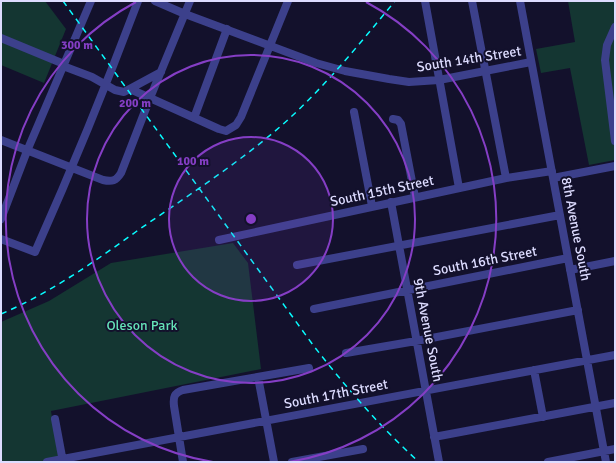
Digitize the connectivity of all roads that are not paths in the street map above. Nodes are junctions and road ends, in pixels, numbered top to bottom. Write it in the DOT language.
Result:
graph roads {
  1 [pos="91,1"];
  2 [pos="138,1"];
  3 [pos="155,1"];
  4 [pos="190,1"];
  5 [pos="288,1"];
  6 [pos="425,1"];
  7 [pos="472,1"];
  8 [pos="520,1"];
  9 [pos="185,14"];
  10 [pos="615,27"];
  11 [pos="227,29"];
  12 [pos="1,38"];
  13 [pos="270,46"];
  14 [pos="531,62"];
  15 [pos="64,65"];
  16 [pos="485,71"];
  17 [pos="161,72"];
  18 [pos="439,80"];
  19 [pos="106,84"];
  20 [pos="130,89"];
  21 [pos="150,98"];
  22 [pos="354,112"];
  23 [pos="194,118"];
  24 [pos="393,119"];
  25 [pos="1,140"];
  26 [pos="615,141"];
  27 [pos="27,151"];
  28 [pos="615,166"];
  29 [pos="72,167"];
  30 [pos="552,174"];
  31 [pos="506,178"];
  32 [pos="459,188"];
  33 [pos="415,197"];
  34 [pos="390,202"];
  35 [pos="372,206"];
  36 [pos="560,215"];
  37 [pos="1,219"];
  38 [pos="1,239"];
  39 [pos="219,240"];
  40 [pos="399,246"];
  41 [pos="568,258"];
  42 [pos="615,262"];
  43 [pos="297,265"];
  44 [pos="570,270"];
  45 [pos="407,290"];
  46 [pos="314,309"];
  47 [pos="578,310"];
  48 [pos="416,341"];
  49 [pos="346,353"];
  50 [pos="615,355"];
  51 [pos="587,360"];
  52 [pos="308,368"];
  53 [pos="534,370"];
  54 [pos="258,377"];
  55 [pos="426,390"];
  56 [pos="615,403"];
  57 [pos="595,407"];
  58 [pos="543,417"];
  59 [pos="55,419"];
  60 [pos="266,420"];
  61 [pos="179,436"];
  62 [pos="434,437"];
  63 [pos="363,449"];
  64 [pos="615,450"];
  65 [pos="604,452"];
  66 [pos="63,460"];
  67 [pos="47,462"];
  68 [pos="183,462"];
  69 [pos="274,462"];
  70 [pos="292,462"];
  71 [pos="439,462"];
  72 [pos="548,462"];
  73 [pos="606,462"];
  1 -- 15 [label="street"];
  2 -- 19 [label="street"];
  3 -- 9 [label="street, South 14th Street"];
  4 -- 9 [label="street"];
  5 -- 13 [label="street"];
  6 -- 18 [label="street"];
  7 -- 16 [label="street"];
  8 -- 14 [label="street, 8th Avenue South"];
  9 -- 11 [label="street, South 14th Street"];
  9 -- 17 [label="street"];
  10 -- 26 [label="street"];
  11 -- 13 [label="street, South 14th Street"];
  11 -- 23 [label="street"];
  12 -- 15 [label="street"];
  13 -- 18 [label="street, South 14th Street"];
  13 -- 23 [label="street"];
  14 -- 16 [label="street, South 14th Street"];
  14 -- 30 [label="street, 8th Avenue South"];
  15 -- 19 [label="street"];
  15 -- 27 [label="street"];
  16 -- 18 [label="street, South 14th Street"];
  16 -- 31 [label="street"];
  17 -- 20 [label="street"];
  17 -- 21 [label="street"];
  18 -- 32 [label="street"];
  19 -- 20 [label="street"];
  19 -- 29 [label="street"];
  20 -- 21 [label="street"];
  21 -- 23 [label="street"];
  21 -- 29 [label="street"];
  22 -- 35 [label="street"];
  24 -- 33 [label="street"];
  25 -- 27 [label="street"];
  27 -- 29 [label="street"];
  27 -- 37 [label="street"];
  28 -- 30 [label="street, South 15th Street"];
  29 -- 38 [label="street"];
  30 -- 31 [label="street, South 15th Street"];
  30 -- 36 [label="street, 8th Avenue South"];
  31 -- 32 [label="street, South 15th Street"];
  32 -- 33 [label="street, South 15th Street"];
  33 -- 34 [label="street, South 15th Street"];
  34 -- 35 [label="street, South 15th Street"];
  34 -- 40 [label="street, 9th Avenue South"];
  35 -- 39 [label="street, South 15th Street"];
  36 -- 40 [label="street"];
  36 -- 41 [label="street, 8th Avenue South"];
  40 -- 43 [label="street"];
  40 -- 45 [label="street, 9th Avenue South"];
  41 -- 44 [label="street, 8th Avenue South"];
  41 -- 45 [label="street, South 16th Street"];
  42 -- 44 [label="street"];
  44 -- 47 [label="street, 8th Avenue South"];
  45 -- 46 [label="street, South 16th Street"];
  45 -- 48 [label="street, 9th Avenue South"];
  47 -- 48 [label="street"];
  47 -- 51 [label="street, 8th Avenue South"];
  48 -- 49 [label="street"];
  48 -- 55 [label="street, 9th Avenue South"];
  50 -- 51 [label="street, South 17th Street"];
  51 -- 53 [label="street, South 17th Street"];
  51 -- 57 [label="street, 8th Avenue South"];
  52 -- 54 [label="street"];
  53 -- 55 [label="street, South 17th Street"];
  53 -- 58 [label="street"];
  54 -- 60 [label="street"];
  54 -- 61 [label="street"];
  55 -- 60 [label="street, South 17th Street"];
  55 -- 62 [label="street, 9th Avenue South"];
  56 -- 57 [label="street"];
  57 -- 58 [label="street"];
  57 -- 65 [label="street, 8th Avenue South"];
  58 -- 62 [label="street"];
  59 -- 66 [label="street"];
  60 -- 61 [label="street, South 17th Street"];
  60 -- 69 [label="street"];
  61 -- 66 [label="street, South 17th Street"];
  61 -- 68 [label="street"];
  62 -- 71 [label="street, 9th Avenue South"];
  63 -- 70 [label="street"];
  64 -- 65 [label="street"];
  65 -- 72 [label="street"];
  65 -- 73 [label="street, 8th Avenue South"];
  66 -- 67 [label="street, South 17th Street"];
}
